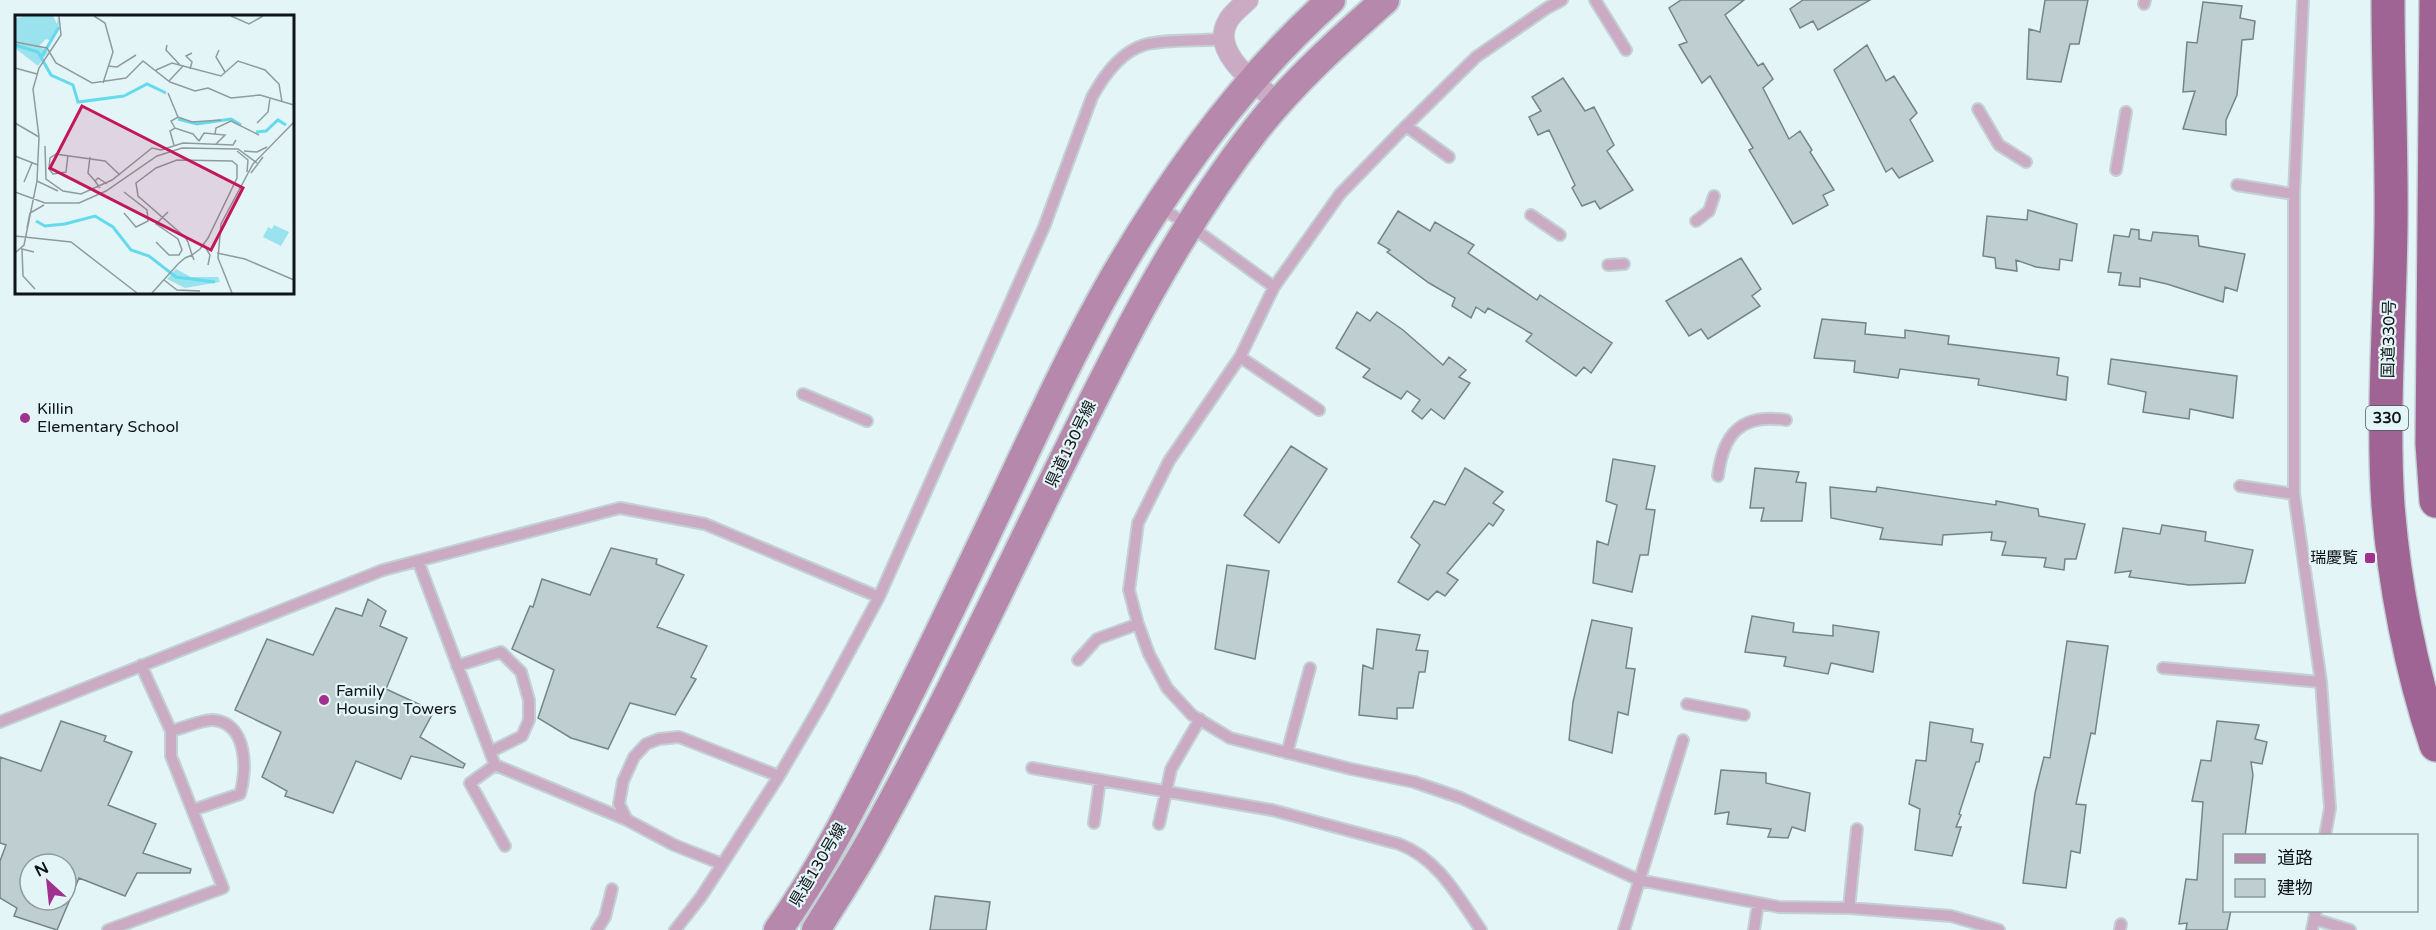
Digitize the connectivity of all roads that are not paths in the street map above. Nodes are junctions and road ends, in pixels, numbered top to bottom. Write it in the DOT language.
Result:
graph roads {
  1 [pos="1248,0"];
  2 [pos="1331,0"];
  3 [pos="1385,0"];
  4 [pos="1562,0"];
  5 [pos="1595,0"];
  6 [pos="2303,0"];
  7 [pos="2388,0"];
  8 [pos="2436,0"];
  9 [pos="1224,39"];
  10 [pos="1626,50"];
  11 [pos="1253,81"];
  12 [pos="1279,103"];
  13 [pos="1978,109"];
  14 [pos="2126,112"];
  15 [pos="1406,126"];
  16 [pos="1449,157"];
  17 [pos="2026,162"];
  18 [pos="2116,170"];
  19 [pos="2237,185"];
  20 [pos="2294,194"];
  21 [pos="1714,196"];
  22 [pos="1158,207"];
  23 [pos="1532,215"];
  24 [pos="1696,221"];
  25 [pos="1189,225"];
  26 [pos="1560,235"];
  27 [pos="1624,264"];
  28 [pos="1608,265"];
  29 [pos="1274,287"];
  30 [pos="1240,357"];
  31 [pos="803,394"];
  32 [pos="1319,410"];
  33 [pos="1786,420"];
  34 [pos="867,421"];
  35 [pos="1718,476"];
  36 [pos="2240,486"];
  37 [pos="2294,494"];
  38 [pos="2436,501"];
  39 [pos="418,561"];
  40 [pos="879,597"];
  41 [pos="1138,624"];
  42 [pos="1078,660"];
  43 [pos="141,666"];
  44 [pos="458,666"];
  45 [pos="1310,668"];
  46 [pos="2163,668"];
  47 [pos="2321,682"];
  48 [pos="1687,704"];
  49 [pos="1744,715"];
  50 [pos="1200,719"];
  51 [pos="0,722"];
  52 [pos="171,731"];
  53 [pos="1683,740"];
  54 [pos="2436,745"];
  55 [pos="490,752"];
  56 [pos="1287,753"];
  57 [pos="495,765"];
  58 [pos="1032,768"];
  59 [pos="779,776"];
  60 [pos="1100,780"];
  61 [pos="1166,792"];
  62 [pos="193,810"];
  63 [pos="627,820"];
  64 [pos="1094,823"];
  65 [pos="1159,824"];
  66 [pos="1857,829"];
  67 [pos="2325,834"];
  68 [pos="505,846"];
  69 [pos="722,864"];
  70 [pos="1639,880"];
  71 [pos="612,889"];
  72 [pos="1758,903"];
  73 [pos="1849,908"];
  74 [pos="2314,920"];
  75 [pos="108,930"];
  76 [pos="597,930"];
  77 [pos="675,930"];
  78 [pos="778,930"];
  79 [pos="816,930"];
  80 [pos="1481,930"];
  81 [pos="1624,930"];
  82 [pos="1754,930"];
  83 [pos="1999,930"];
  84 [pos="2350,930"];
  1 -- 9 [label="street"];
  2 -- 11 [label="main road, 県道130号線"];
  3 -- 12 [label="main road, 県道130号線"];
  4 -- 15 [label="lane"];
  5 -- 10 [label="lane"];
  6 -- 20 [label="lane"];
  7 -- 54 [label="highway, 国道330号 / 330"];
  8 -- 38 [label="highway, 330"];
  9 -- 11 [label="street"];
  9 -- 40 [label="lane"];
  11 -- 12 [label="street"];
  11 -- 22 [label="main road, 県道130号線"];
  12 -- 25 [label="main road, 県道130号線"];
  13 -- 17 [label="lane"];
  14 -- 18 [label="lane"];
  15 -- 16 [label="lane"];
  15 -- 29 [label="lane"];
  19 -- 20 [label="lane"];
  20 -- 37 [label="lane"];
  21 -- 24 [label="lane"];
  22 -- 25 [label="lane"];
  22 -- 78 [label="main road, 県道130号線"];
  23 -- 26 [label="lane"];
  25 -- 29 [label="lane"];
  25 -- 79 [label="main road, 県道130号線"];
  27 -- 28 [label="lane"];
  29 -- 30 [label="lane"];
  30 -- 32 [label="lane"];
  30 -- 41 [label="lane"];
  31 -- 34 [label="lane"];
  33 -- 35 [label="lane"];
  36 -- 37 [label="lane"];
  37 -- 47 [label="lane"];
  39 -- 40 [label="lane"];
  39 -- 43 [label="lane"];
  39 -- 44 [label="lane"];
  40 -- 59 [label="lane"];
  41 -- 42 [label="lane"];
  41 -- 50 [label="lane"];
  43 -- 51 [label="lane"];
  43 -- 52 [label="lane"];
  44 -- 55 [label="lane"];
  44 -- 55 [label="lane"];
  45 -- 56 [label="lane"];
  46 -- 47 [label="lane"];
  47 -- 67 [label="lane"];
  48 -- 49 [label="lane"];
  50 -- 56 [label="lane"];
  50 -- 61 [label="lane"];
  52 -- 62 [label="lane"];
  52 -- 62 [label="lane"];
  53 -- 70 [label="lane"];
  55 -- 57 [label="lane"];
  56 -- 70 [label="lane"];
  57 -- 63 [label="lane"];
  57 -- 68 [label="lane"];
  58 -- 60 [label="lane"];
  59 -- 63 [label="lane"];
  59 -- 69 [label="lane"];
  60 -- 61 [label="lane"];
  60 -- 64 [label="lane"];
  61 -- 65 [label="lane"];
  61 -- 80 [label="lane"];
  62 -- 75 [label="lane"];
  63 -- 69 [label="lane"];
  66 -- 73 [label="lane"];
  69 -- 77 [label="lane"];
  70 -- 72 [label="lane"];
  70 -- 81 [label="lane"];
  71 -- 76 [label="lane"];
  72 -- 73 [label="lane"];
  72 -- 82 [label="lane"];
  73 -- 83 [label="lane"];
  74 -- 84 [label="lane"];
}
